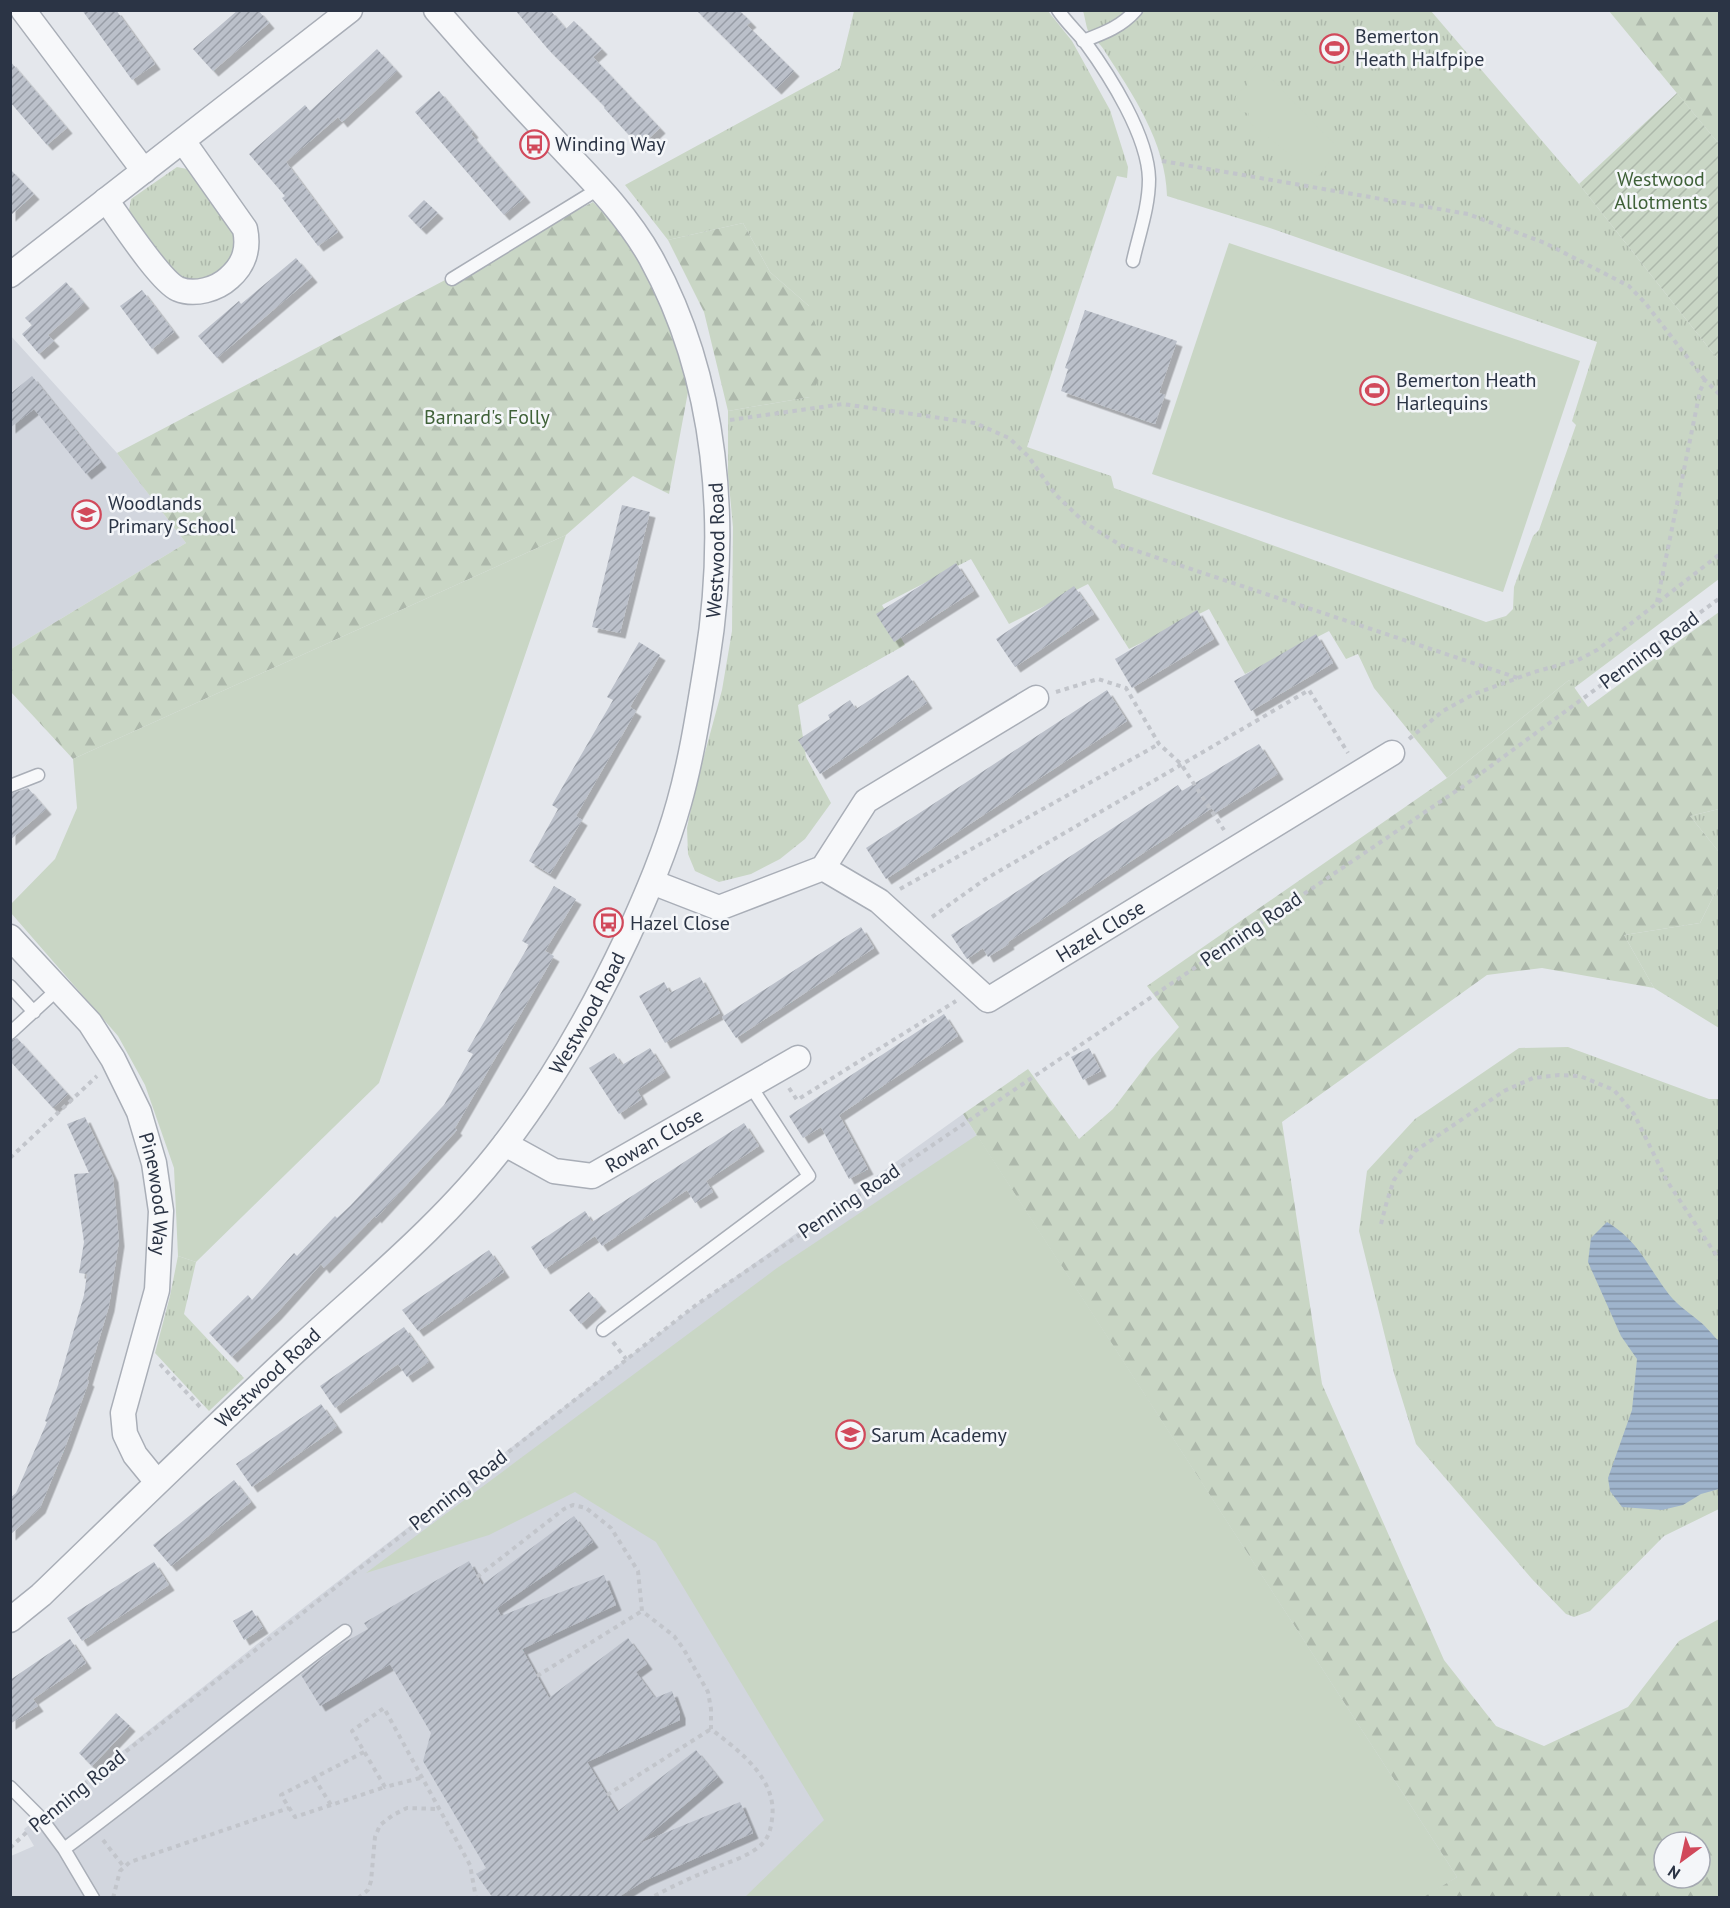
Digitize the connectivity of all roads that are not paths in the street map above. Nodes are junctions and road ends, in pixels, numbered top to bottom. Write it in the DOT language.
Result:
graph roads {
  1 [pos="23,10"];
  2 [pos="350,10"];
  3 [pos="436,10"];
  4 [pos="1058,10"];
  5 [pos="1136,10"];
  6 [pos="1083,41"];
  7 [pos="183,141"];
  8 [pos="144,171"];
  9 [pos="600,188"];
  10 [pos="106,200"];
  11 [pos="1133,261"];
  12 [pos="10,275"];
  13 [pos="452,279"];
  14 [pos="1036,699"];
  15 [pos="1392,753"];
  16 [pos="38,775"];
  17 [pos="10,786"];
  18 [pos="823,868"];
  19 [pos="652,882"];
  20 [pos="10,937"];
  21 [pos="10,986"];
  22 [pos="58,989"];
  23 [pos="34,1012"];
  24 [pos="10,1033"];
  25 [pos="798,1058"];
  26 [pos="750,1085"];
  27 [pos="505,1144"];
  28 [pos="603,1330"];
  29 [pos="157,1482"];
  30 [pos="10,1620"];
  31 [pos="345,1631"];
  32 [pos="10,1786"];
  33 [pos="64,1849"];
  34 [pos="93,1898"];
  1 -- 8 [label="street"];
  2 -- 7 [label="street"];
  3 -- 9 [label="street, Westwood Road"];
  4 -- 6 [label="lane"];
  5 -- 6 [label="lane"];
  6 -- 11 [label="lane"];
  7 -- 8 [label="street"];
  7 -- 10 [label="street"];
  8 -- 10 [label="street"];
  9 -- 13 [label="lane"];
  9 -- 19 [label="street, Westwood Road"];
  10 -- 12 [label="street"];
  14 -- 18 [label="street"];
  15 -- 18 [label="street, Hazel Close"];
  16 -- 17 [label="lane"];
  18 -- 19 [label="street"];
  19 -- 27 [label="street, Westwood Road"];
  20 -- 22 [label="street, Pinewood Way"];
  21 -- 23 [label="lane"];
  22 -- 23 [label="lane"];
  22 -- 29 [label="street, Pinewood Way"];
  23 -- 24 [label="lane"];
  25 -- 26 [label="street, Rowan Close"];
  26 -- 27 [label="street, Rowan Close"];
  26 -- 28 [label="lane"];
  27 -- 29 [label="street, Westwood Road"];
  29 -- 30 [label="street, Westwood Road"];
  31 -- 33 [label="lane"];
  32 -- 33 [label="lane"];
  33 -- 34 [label="lane"];
}
